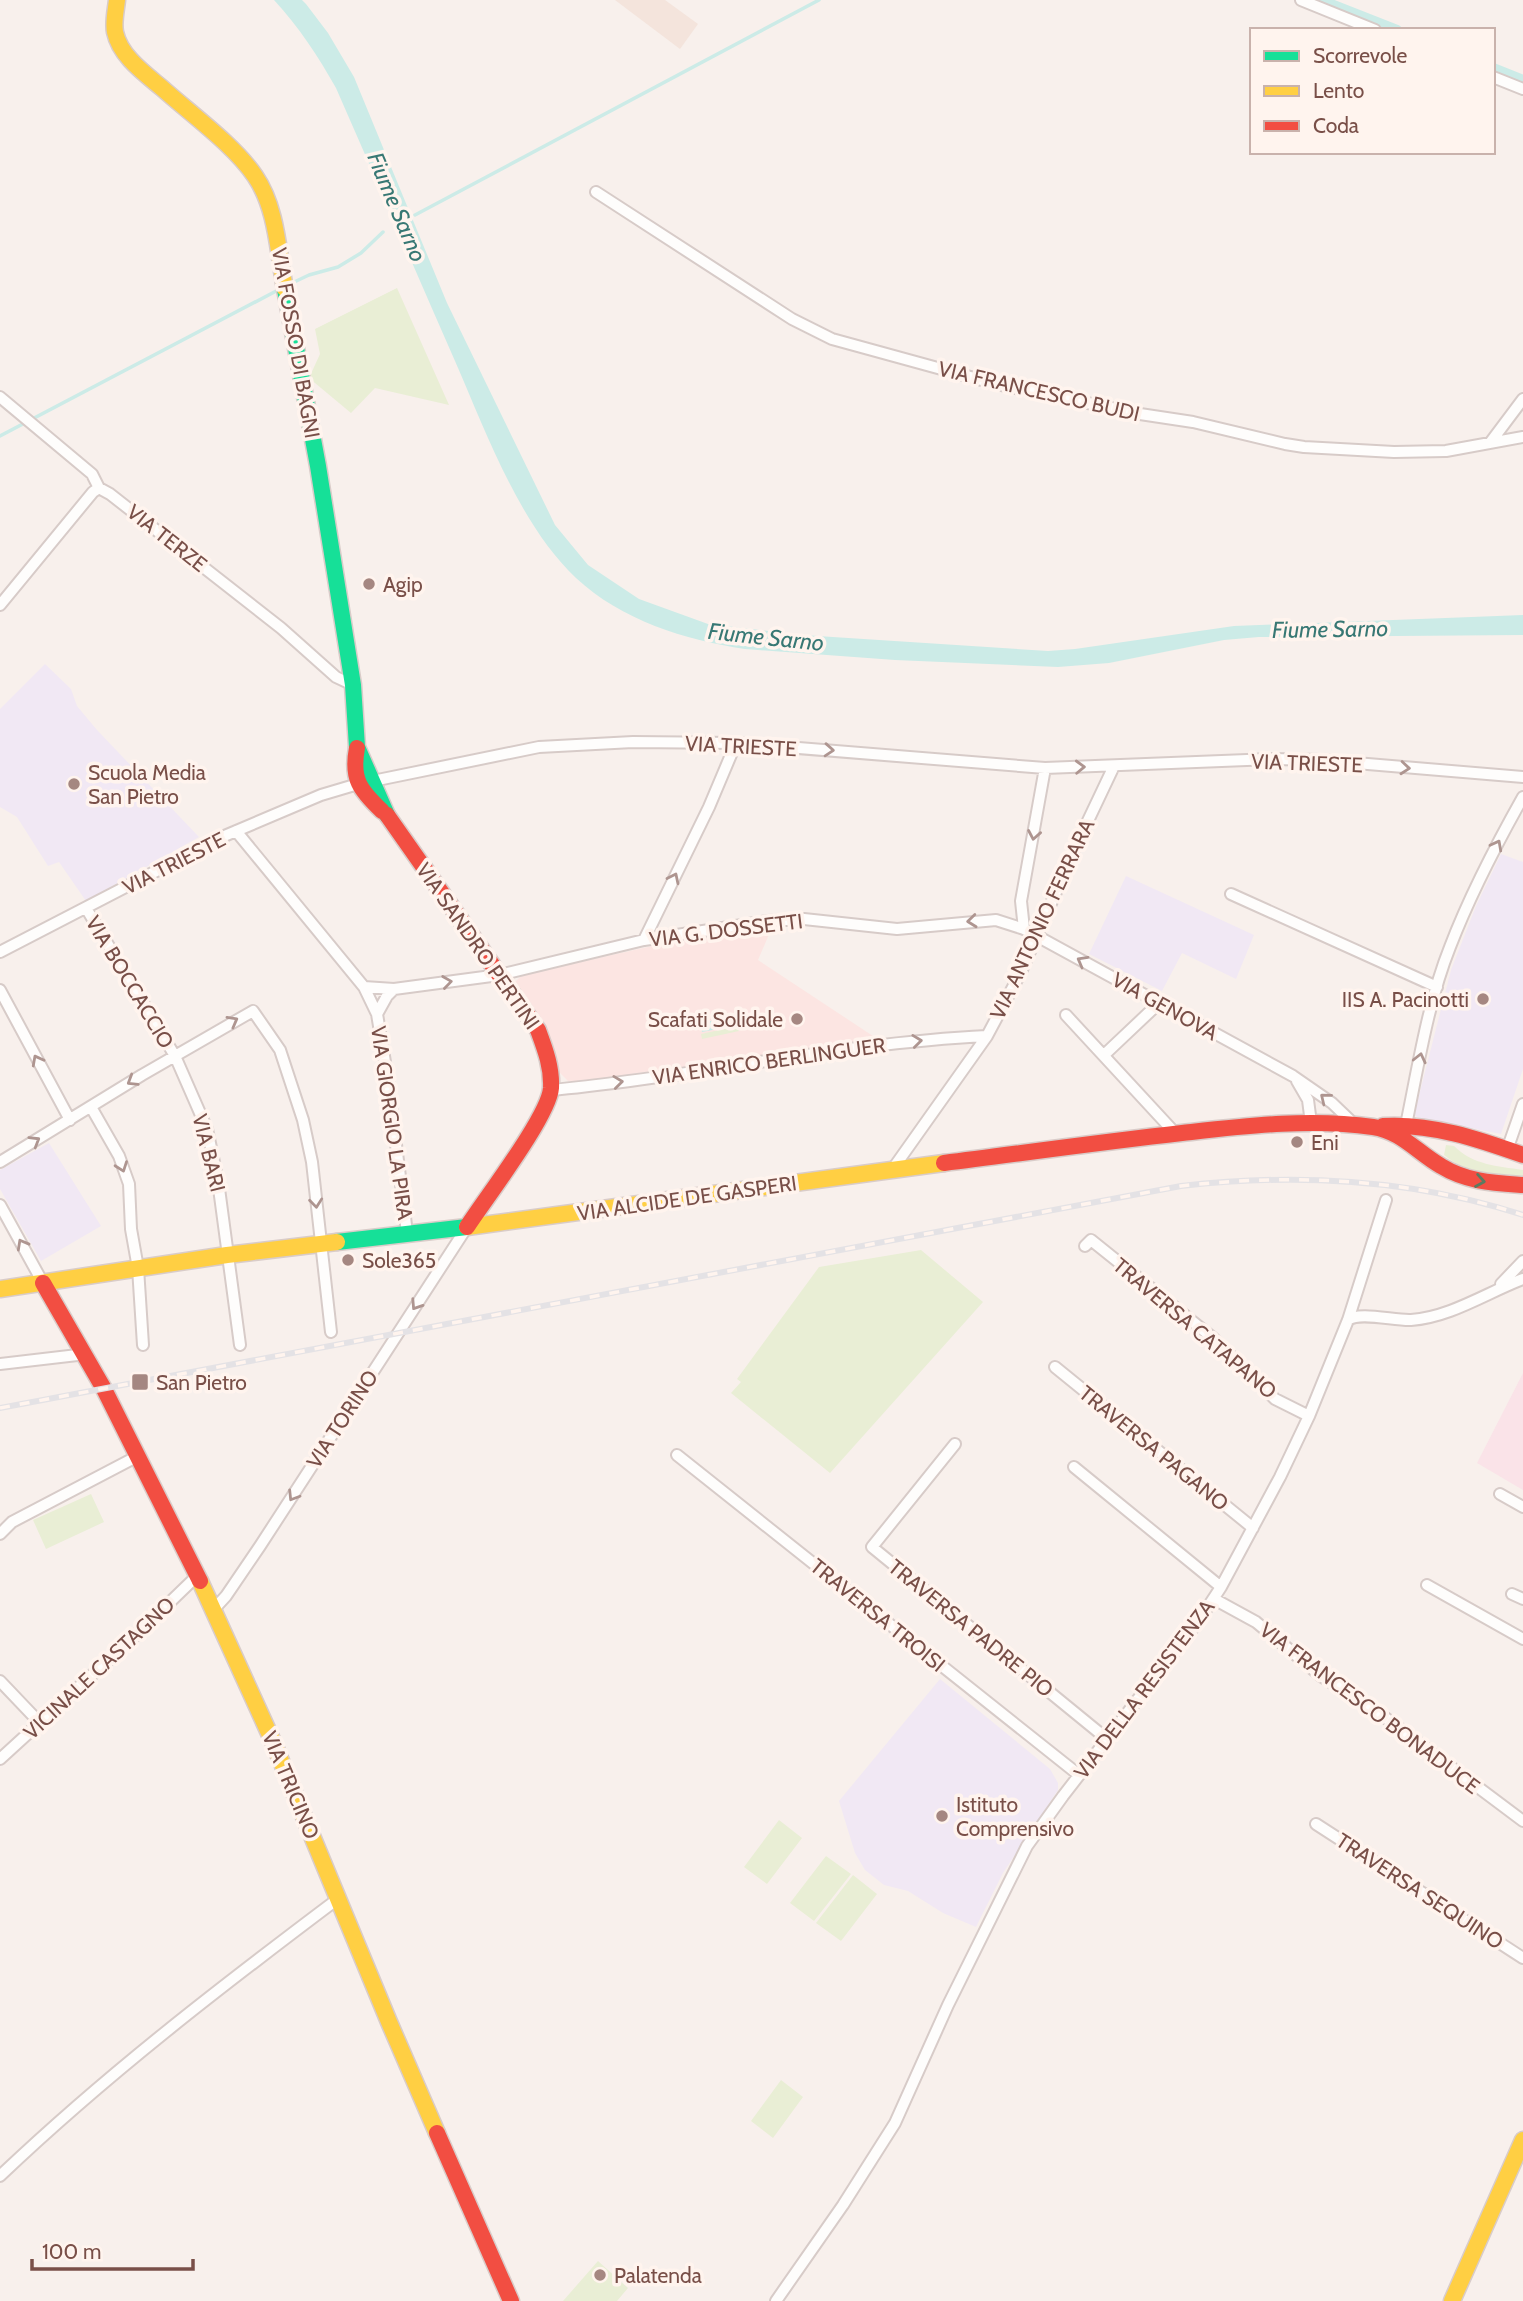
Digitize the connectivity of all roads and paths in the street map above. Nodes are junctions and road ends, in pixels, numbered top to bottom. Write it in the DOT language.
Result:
graph roads {
  1 [pos="117,0"];
  2 [pos="1301,0"];
  3 [pos="1370,28"];
  4 [pos="1495,78"];
  5 [pos="1523,89"];
  6 [pos="596,192"];
  7 [pos="0,397"];
  8 [pos="1523,399"];
  9 [pos="1523,437"];
  10 [pos="1490,443"];
  11 [pos="99,488"];
  12 [pos="0,605"];
  13 [pos="353,685"];
  14 [pos="736,744"];
  15 [pos="1114,766"];
  16 [pos="1045,768"];
  17 [pos="1523,777"];
  18 [pos="365,783"];
  19 [pos="1523,797"];
  20 [pos="236,831"];
  21 [pos="1231,894"];
  22 [pos="86,908"];
  23 [pos="1009,911"];
  24 [pos="1024,929"];
  25 [pos="1036,936"];
  26 [pos="645,940"];
  27 [pos="0,952"];
  28 [pos="499,975"];
  29 [pos="364,986"];
  30 [pos="1437,988"];
  31 [pos="394,989"];
  32 [pos="0,990"];
  33 [pos="1158,1003"];
  34 [pos="377,1014"];
  35 [pos="1066,1015"];
  36 [pos="987,1036"];
  37 [pos="1104,1055"];
  38 [pos="175,1056"];
  39 [pos="1293,1076"];
  40 [pos="551,1090"];
  41 [pos="1523,1104"];
  42 [pos="91,1107"];
  43 [pos="70,1120"];
  44 [pos="1311,1123"];
  45 [pos="1355,1125"];
  46 [pos="1406,1125"];
  47 [pos="1375,1127"];
  48 [pos="1175,1132"];
  49 [pos="1458,1136"];
  50 [pos="1515,1152"];
  51 [pos="0,1162"];
  52 [pos="1440,1166"];
  53 [pos="892,1171"];
  54 [pos="1521,1185"];
  55 [pos="1386,1200"];
  56 [pos="0,1205"];
  57 [pos="467,1227"];
  58 [pos="407,1233"];
  59 [pos="321,1243"];
  60 [pos="1085,1246"];
  61 [pos="227,1255"];
  62 [pos="1523,1261"];
  63 [pos="138,1268"];
  64 [pos="1523,1279"];
  65 [pos="43,1283"];
  66 [pos="0,1289"];
  67 [pos="1496,1289"];
  68 [pos="1348,1320"];
  69 [pos="331,1332"];
  70 [pos="143,1345"];
  71 [pos="240,1345"];
  72 [pos="86,1354"];
  73 [pos="0,1364"];
  74 [pos="1055,1367"];
  75 [pos="1309,1416"];
  76 [pos="955,1444"];
  77 [pos="138,1455"];
  78 [pos="677,1455"];
  79 [pos="1074,1467"];
  80 [pos="1500,1494"];
  81 [pos="1523,1507"];
  82 [pos="1253,1528"];
  83 [pos="0,1534"];
  84 [pos="198,1575"];
  85 [pos="1427,1585"];
  86 [pos="1221,1587"];
  87 [pos="1214,1599"];
  88 [pos="214,1609"];
  89 [pos="1523,1639"];
  90 [pos="0,1681"];
  91 [pos="40,1723"];
  92 [pos="1107,1739"];
  93 [pos="0,1759"];
  94 [pos="1079,1775"];
  95 [pos="1523,1822"];
  96 [pos="1316,1824"];
  97 [pos="339,1898"];
  98 [pos="1523,1958"];
  99 [pos="1523,2140"];
  100 [pos="0,2176"];
  101 [pos="510,2301"];
  102 [pos="776,2301"];
  103 [pos="1452,2301"];
  1 -- 13 [label="main road, VIA FOSSO DI BAGNI"];
  2 -- 3 [label="street"];
  4 -- 5 [label="street"];
  6 -- 10 [label="street, VIA FRANCESCO BUDI"];
  7 -- 11 [label="street, VIA TERZE"];
  8 -- 10 [label="street"];
  9 -- 10 [label="street, VIA FRANCESCO BUDI"];
  11 -- 12 [label="street"];
  11 -- 13 [label="street, VIA TERZE"];
  13 -- 18 [label="main road, VIA FOSSO DI BAGNI"];
  14 -- 16 [label="street, VIA TRIESTE, one-way"];
  14 -- 18 [label="street, VIA TRIESTE"];
  26 -- 14 [label="street, one-way"];
  16 -- 15 [label="street, VIA TRIESTE, one-way"];
  15 -- 17 [label="street, VIA TRIESTE, one-way"];
  15 -- 25 [label="street, VIA ANTONIO FERRARA"];
  16 -- 23 [label="street, one-way"];
  18 -- 20 [label="street, VIA TRIESTE"];
  18 -- 28 [label="main road, VIA SANDRO PERTINI"];
  30 -- 19 [label="street, one-way"];
  20 -- 22 [label="street, VIA TRIESTE"];
  20 -- 29 [label="street, VIA GIORGIO LA PIRA"];
  21 -- 30 [label="street"];
  22 -- 27 [label="street, VIA TRIESTE"];
  22 -- 38 [label="street, VIA BOCCACCIO"];
  23 -- 24 [label="street"];
  23 -- 24 [label="street, VIA G. DOSSETTI"];
  23 -- 26 [label="street, VIA G. DOSSETTI, one-way"];
  24 -- 25 [label="street, VIA G. DOSSETTI"];
  33 -- 25 [label="street, VIA GENOVA, one-way"];
  25 -- 36 [label="street, VIA ANTONIO FERRARA"];
  26 -- 28 [label="street, VIA G. DOSSETTI"];
  31 -- 28 [label="street, VIA G. DOSSETTI, one-way"];
  28 -- 40 [label="main road, VIA SANDRO PERTINI"];
  29 -- 31 [label="street"];
  29 -- 34 [label="street, VIA GIORGIO LA PIRA"];
  46 -- 30 [label="street, one-way"];
  31 -- 34 [label="street, VIA GIORGIO LA PIRA"];
  43 -- 32 [label="street, one-way"];
  33 -- 37 [label="street"];
  33 -- 39 [label="street, VIA GENOVA"];
  34 -- 58 [label="street, VIA GIORGIO LA PIRA"];
  35 -- 37 [label="street"];
  40 -- 36 [label="street, VIA ENRICO BERLINGUER, one-way"];
  36 -- 53 [label="street, VIA ANTONIO FERRARA"];
  37 -- 48 [label="street"];
  38 -- 42 [label="street, one-way"];
  38 -- 59 [label="street, one-way"];
  38 -- 61 [label="street, VIA BARI"];
  39 -- 44 [label="street"];
  45 -- 39 [label="street, VIA GENOVA, one-way"];
  40 -- 57 [label="main road, VIA SANDRO PERTINI"];
  41 -- 50 [label="street"];
  42 -- 43 [label="street"];
  42 -- 63 [label="street, one-way"];
  51 -- 43 [label="street, one-way"];
  44 -- 45 [label="main road, VIA ALCIDE DE GASPERI"];
  44 -- 48 [label="main road, VIA ALCIDE DE GASPERI"];
  45 -- 47 [label="main road, VIA ALCIDE DE GASPERI"];
  46 -- 47 [label="main road, VIA ALCIDE DE GASPERI"];
  46 -- 49 [label="main road, VIA ALCIDE DE GASPERI"];
  47 -- 52 [label="main road, VIA ALCIDE DE GASPERI"];
  48 -- 53 [label="main road, VIA ALCIDE DE GASPERI"];
  49 -- 50 [label="main road, VIA ALCIDE DE GASPERI"];
  49 -- 52 [label="main road"];
  52 -- 54 [label="main road, VIA ALCIDE DE GASPERI, one-way"];
  53 -- 57 [label="main road, VIA ALCIDE DE GASPERI"];
  55 -- 68 [label="street, VIA DELLA RESISTENZA"];
  65 -- 56 [label="street, one-way"];
  57 -- 58 [label="main road, VIA ALCIDE DE GASPERI"];
  57 -- 88 [label="street, VIA TORINO, one-way"];
  58 -- 59 [label="main road, VIA ALCIDE DE GASPERI"];
  59 -- 61 [label="main road, VIA ALCIDE DE GASPERI"];
  59 -- 69 [label="street"];
  60 -- 75 [label="street, TRAVERSA CATAPANO"];
  61 -- 63 [label="main road, VIA ALCIDE DE GASPERI"];
  61 -- 71 [label="street, VIA BARI"];
  62 -- 67 [label="street"];
  63 -- 65 [label="main road, VIA ALCIDE DE GASPERI"];
  63 -- 70 [label="street"];
  64 -- 67 [label="street"];
  65 -- 66 [label="main road, VIA ALCIDE DE GASPERI"];
  65 -- 72 [label="main road, VIA TRICINO"];
  67 -- 68 [label="street"];
  68 -- 75 [label="street, VIA DELLA RESISTENZA"];
  72 -- 73 [label="street"];
  72 -- 77 [label="main road, VIA TRICINO"];
  74 -- 82 [label="street, TRAVERSA PAGANO"];
  75 -- 82 [label="street, VIA DELLA RESISTENZA"];
  76 -- 92 [label="street, TRAVERSA PADRE PIO"];
  77 -- 83 [label="street"];
  77 -- 84 [label="main road, VIA TRICINO"];
  78 -- 94 [label="street, TRAVERSA TROISI"];
  79 -- 86 [label="street"];
  80 -- 81 [label="street"];
  82 -- 86 [label="street, VIA DELLA RESISTENZA"];
  84 -- 88 [label="main road, VIA TRICINO"];
  84 -- 91 [label="street, VICINALE CASTAGNO"];
  85 -- 89 [label="street"];
  86 -- 87 [label="street, VIA DELLA RESISTENZA"];
  87 -- 92 [label="street, VIA DELLA RESISTENZA"];
  87 -- 95 [label="street, VIA FRANCESCO BONADUCE"];
  88 -- 97 [label="main road, VIA TRICINO"];
  90 -- 91 [label="street"];
  91 -- 93 [label="street, VICINALE CASTAGNO"];
  92 -- 94 [label="street, VIA DELLA RESISTENZA"];
  94 -- 102 [label="street, VIA DELLA RESISTENZA"];
  96 -- 98 [label="street, TRAVERSA SEQUINO"];
  97 -- 100 [label="street"];
  97 -- 101 [label="main road, VIA TRICINO"];
  99 -- 103 [label="main road"];
}
